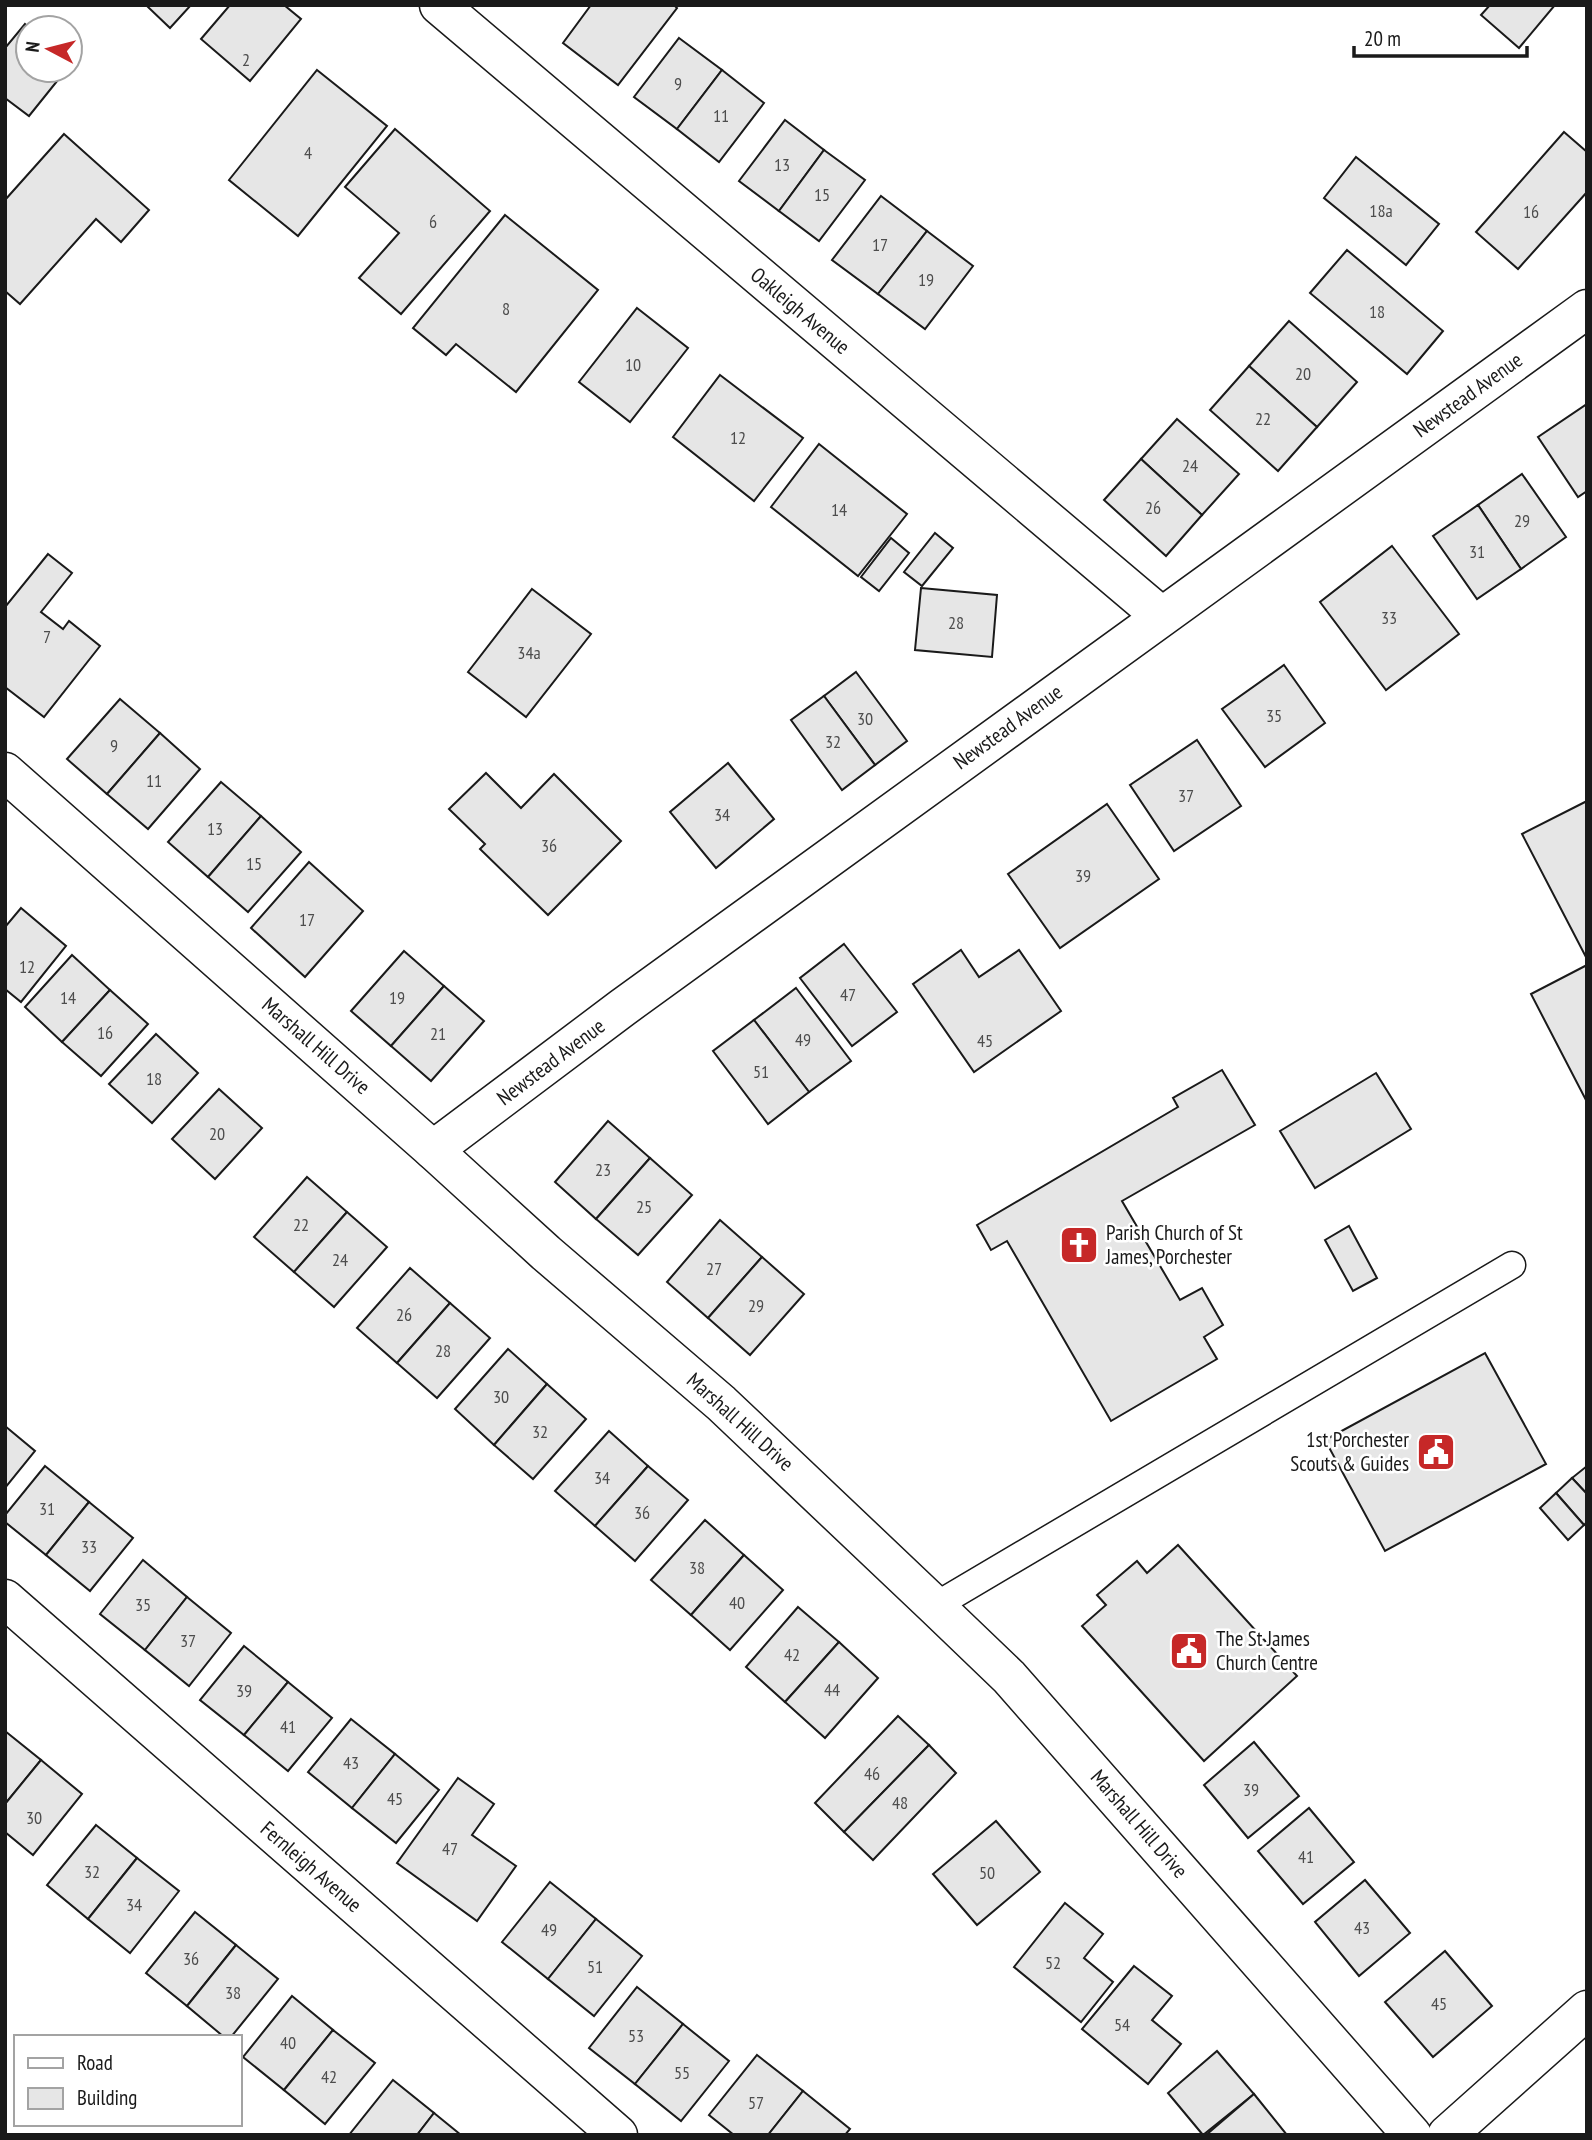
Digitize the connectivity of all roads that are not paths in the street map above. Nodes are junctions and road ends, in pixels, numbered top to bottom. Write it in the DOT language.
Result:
graph roads {
  1 [pos="439,5"];
  2 [pos="1587,309"];
  3 [pos="1161,616"];
  4 [pos="5,772"];
  5 [pos="433,1150"];
  6 [pos="1513,1265"];
  7 [pos="5,1599"];
  8 [pos="935,1606"];
  9 [pos="1587,2010"];
  10 [pos="618,2135"];
  11 [pos="1412,2135"];
  12 [pos="1447,2135"];
  1 -- 3 [label="street, Oakleigh Avenue"];
  2 -- 3 [label="street, Newstead Avenue"];
  3 -- 5 [label="street, Newstead Avenue"];
  4 -- 5 [label="street, Marshall Hill Drive"];
  5 -- 8 [label="street, Marshall Hill Drive"];
  6 -- 8 [label="lane"];
  7 -- 10 [label="street, Fernleigh Avenue"];
  8 -- 11 [label="street, Marshall Hill Drive"];
  9 -- 12 [label="street"];
}
